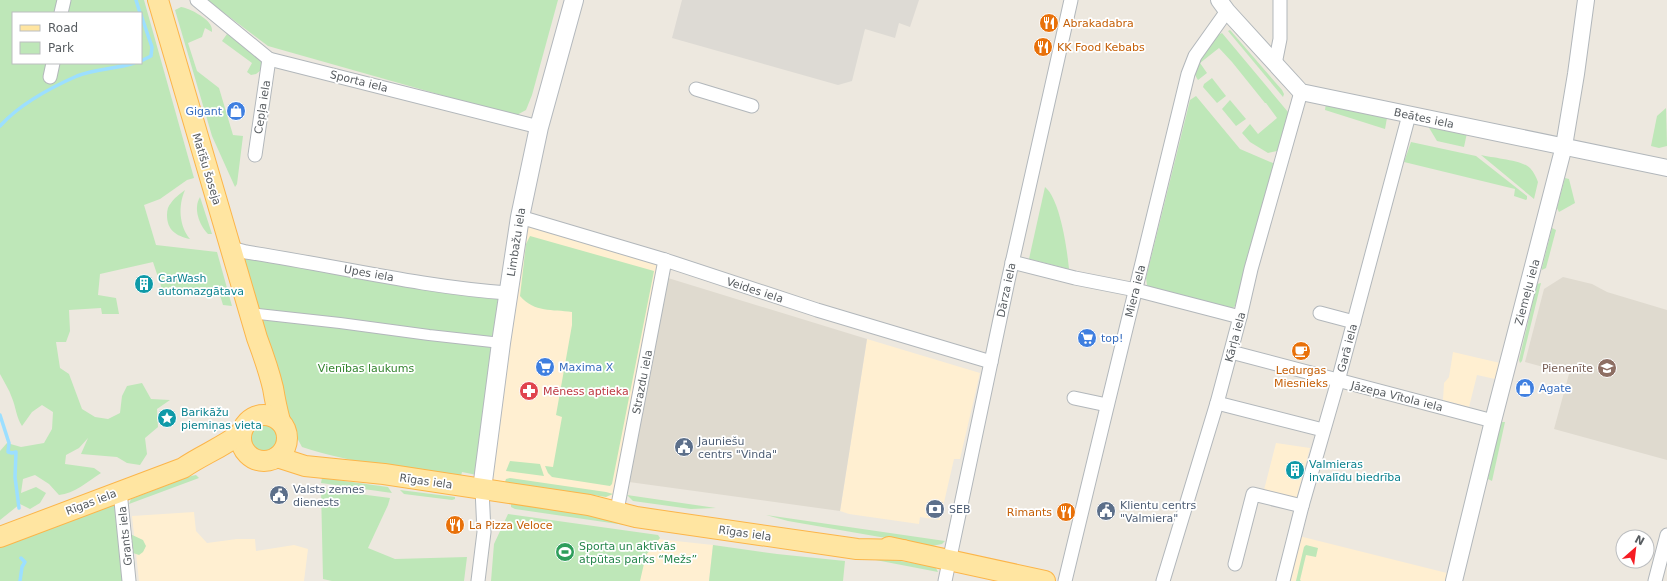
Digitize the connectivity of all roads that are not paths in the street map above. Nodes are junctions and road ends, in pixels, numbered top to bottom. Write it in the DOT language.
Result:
graph roads {
  1 [pos="64,0"];
  2 [pos="197,0"];
  3 [pos="574,0"];
  4 [pos="1071,0"];
  5 [pos="1280,0"];
  6 [pos="1586,0"];
  7 [pos="161,1"];
  8 [pos="1223,6"];
  9 [pos="61,12"];
  10 [pos="269,59"];
  11 [pos="53,64"];
  12 [pos="1276,64"];
  13 [pos="50,77"];
  14 [pos="696,89"];
  15 [pos="1301,92"];
  16 [pos="752,106"];
  17 [pos="1409,115"];
  18 [pos="539,127"];
  19 [pos="1564,146"];
  20 [pos="254,155"];
  21 [pos="1667,168"];
  22 [pos="520,216"];
  23 [pos="231,248"];
  24 [pos="665,260"];
  25 [pos="1012,262"];
  26 [pos="1136,290"];
  27 [pos="508,294"];
  28 [pos="250,313"];
  29 [pos="1320,313"];
  30 [pos="1240,317"];
  31 [pos="1354,322"];
  32 [pos="257,338"];
  33 [pos="501,343"];
  34 [pos="1231,352"];
  35 [pos="991,362"];
  36 [pos="1338,381"];
  37 [pos="1074,398"];
  38 [pos="1217,403"];
  39 [pos="1107,405"];
  40 [pos="253,417"];
  41 [pos="1493,421"];
  42 [pos="284,429"];
  43 [pos="1324,430"];
  44 [pos="241,433"];
  45 [pos="250,457"];
  46 [pos="277,457"];
  47 [pos="183,468"];
  48 [pos="334,468"];
  49 [pos="482,489"];
  50 [pos="120,491"];
  51 [pos="589,505"];
  52 [pos="618,505"];
  53 [pos="1302,506"];
  54 [pos="1667,535"];
  55 [pos="0,537"];
  56 [pos="903,550"];
  57 [pos="950,560"];
  58 [pos="1234,564"];
  59 [pos="130,581"];
  60 [pos="478,581"];
  61 [pos="945,581"];
  62 [pos="1045,581"];
  63 [pos="1065,581"];
  64 [pos="1163,581"];
  65 [pos="1284,581"];
  66 [pos="1454,581"];
  67 [pos="1656,581"];
  1 -- 9 [label="street"];
  2 -- 10 [label="street, Sporta iela"];
  3 -- 18 [label="main road, Limbažu iela"];
  4 -- 25 [label="street, Dārza iela"];
  5 -- 12 [label="street"];
  6 -- 19 [label="street, Ziemeļu iela"];
  7 -- 23 [label="main road, Matīšu šoseja"];
  8 -- 12 [label="street"];
  8 -- 26 [label="street, Miera iela"];
  10 -- 18 [label="street, Sporta iela"];
  10 -- 20 [label="street, Cepļa iela"];
  11 -- 13 [label="street"];
  12 -- 15 [label="street"];
  14 -- 16 [label="street"];
  15 -- 17 [label="street, Beātes iela"];
  15 -- 30 [label="street, Kārļa iela"];
  17 -- 19 [label="street, Beātes iela"];
  17 -- 31 [label="street, Garā iela"];
  18 -- 22 [label="main road, Limbažu iela"];
  19 -- 21 [label="street, Beātes iela"];
  19 -- 41 [label="street, Ziemeļu iela"];
  22 -- 24 [label="street, Veides iela"];
  22 -- 27 [label="main road, Limbažu iela"];
  23 -- 27 [label="street, Upes iela"];
  23 -- 28 [label="main road, Matīšu šoseja"];
  24 -- 35 [label="street, Veides iela"];
  24 -- 52 [label="street, Strazdu iela"];
  25 -- 26 [label="street"];
  25 -- 35 [label="street, Dārza iela"];
  26 -- 30 [label="street"];
  26 -- 39 [label="street, Miera iela"];
  27 -- 33 [label="main road, Limbažu iela"];
  28 -- 32 [label="main road, Matīšu šoseja"];
  28 -- 33 [label="street"];
  29 -- 31 [label="street"];
  30 -- 34 [label="street, Kārļa iela"];
  31 -- 36 [label="street, Garā iela"];
  32 -- 40 [label="main road, Matīšu šoseja"];
  32 -- 42 [label="main road, Matīšu šoseja"];
  33 -- 49 [label="main road, Limbažu iela"];
  34 -- 36 [label="street, Jāzepa Vītola iela"];
  34 -- 38 [label="street, Kārļa iela"];
  35 -- 57 [label="street, Dārza iela"];
  36 -- 41 [label="street, Jāzepa Vītola iela"];
  36 -- 43 [label="street, Garā iela"];
  37 -- 39 [label="street"];
  38 -- 43 [label="street"];
  38 -- 64 [label="street, Kārļa iela"];
  39 -- 63 [label="street, Miera iela"];
  40 -- 42 [label="main road"];
  40 -- 44 [label="main road"];
  41 -- 66 [label="street, Ziemeļu iela"];
  42 -- 46 [label="main road"];
  42 -- 48 [label="main road, Rīgas iela"];
  43 -- 53 [label="street, Garā iela"];
  44 -- 45 [label="main road"];
  44 -- 47 [label="main road, Rīgas iela"];
  45 -- 46 [label="main road"];
  45 -- 47 [label="main road, Rīgas iela"];
  46 -- 48 [label="main road, Rīgas iela"];
  47 -- 50 [label="main road, Rīgas iela"];
  48 -- 49 [label="main road, Rīgas iela"];
  49 -- 51 [label="main road, Rīgas iela"];
  49 -- 60 [label="street"];
  50 -- 55 [label="main road, Rīgas iela"];
  50 -- 59 [label="street, Grants iela"];
  51 -- 52 [label="main road, Rīgas iela"];
  51 -- 56 [label="main road, Rīgas iela"];
  52 -- 56 [label="main road, Rīgas iela"];
  53 -- 58 [label="street"];
  53 -- 65 [label="street, Garā iela"];
  54 -- 67 [label="street"];
  56 -- 57 [label="main road, Rīgas iela"];
  57 -- 61 [label="street, Dārza iela"];
  57 -- 62 [label="main road, Rīgas iela"];
}
